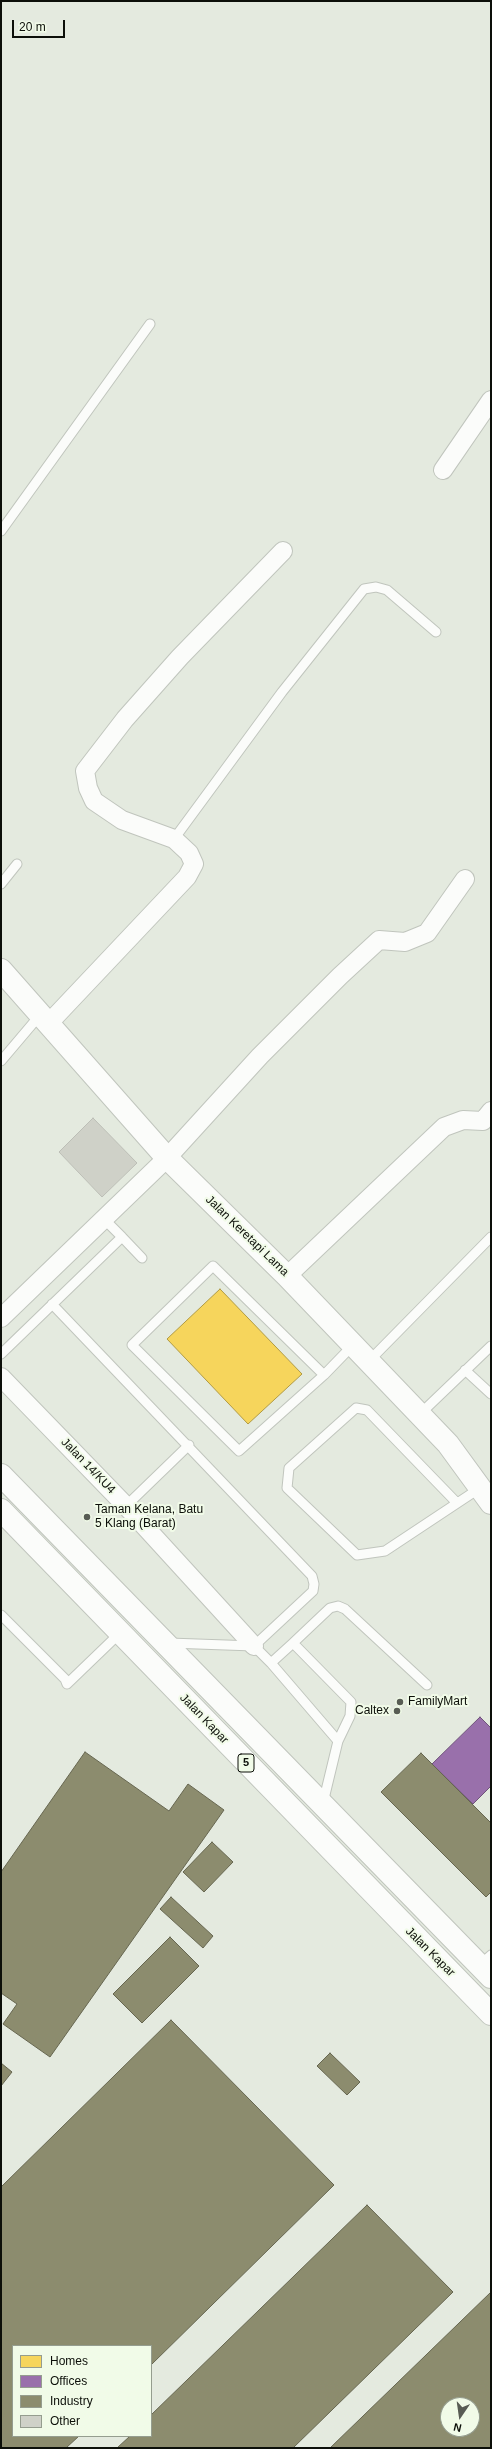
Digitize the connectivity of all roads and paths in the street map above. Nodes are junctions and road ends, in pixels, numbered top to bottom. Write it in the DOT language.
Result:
graph roads {
  1 [pos="150,324"];
  2 [pos="491,400"];
  3 [pos="443,470"];
  4 [pos="1,531"];
  5 [pos="283,551"];
  6 [pos="436,632"];
  7 [pos="174,839"];
  8 [pos="17,864"];
  9 [pos="465,878"];
  10 [pos="1,884"];
  11 [pos="1,970"];
  12 [pos="45,1019"];
  13 [pos="2,1059"];
  14 [pos="488,1120"];
  15 [pos="167,1158"];
  16 [pos="104,1219"];
  17 [pos="122,1237"];
  18 [pos="491,1237"];
  19 [pos="142,1258"];
  20 [pos="287,1276"];
  21 [pos="52,1304"];
  22 [pos="1,1318"];
  23 [pos="354,1344"];
  24 [pos="491,1346"];
  25 [pos="1,1354"];
  26 [pos="369,1360"];
  27 [pos="465,1370"];
  28 [pos="324,1375"];
  29 [pos="1,1377"];
  30 [pos="491,1394"];
  31 [pos="420,1415"];
  32 [pos="189,1445"];
  33 [pos="1,1475"];
  34 [pos="486,1496"];
  35 [pos="457,1503"];
  36 [pos="126,1506"];
  37 [pos="1,1510"];
  38 [pos="1,1615"];
  39 [pos="121,1632"];
  40 [pos="166,1642"];
  41 [pos="293,1643"];
  42 [pos="254,1646"];
  43 [pos="271,1663"];
  44 [pos="426,1685"];
  45 [pos="338,1741"];
  46 [pos="323,1805"];
  47 [pos="487,1966"];
  48 [pos="491,2014"];
  1 -- 4 [label="lane"];
  2 -- 3 [label="street"];
  5 -- 7 [label="street"];
  6 -- 7 [label="lane"];
  7 -- 12 [label="street"];
  8 -- 10 [label="lane"];
  9 -- 15 [label="street"];
  11 -- 12 [label="main road, Jalan Keretapi Lama"];
  12 -- 13 [label="lane"];
  12 -- 15 [label="main road, Jalan Keretapi Lama"];
  14 -- 20 [label="street"];
  15 -- 16 [label="street"];
  15 -- 20 [label="main road, Jalan Keretapi Lama"];
  16 -- 17 [label="lane"];
  16 -- 22 [label="street"];
  17 -- 19 [label="lane"];
  17 -- 21 [label="lane"];
  18 -- 26 [label="lane"];
  20 -- 23 [label="main road, Jalan Keretapi Lama"];
  21 -- 25 [label="lane"];
  21 -- 32 [label="lane"];
  23 -- 26 [label="main road, Jalan Keretapi Lama"];
  23 -- 28 [label="lane"];
  24 -- 27 [label="lane"];
  26 -- 31 [label="main road, Jalan Keretapi Lama"];
  27 -- 30 [label="lane"];
  27 -- 31 [label="lane"];
  28 -- 28 [label="lane"];
  29 -- 36 [label="street, Jalan 14/KU4"];
  31 -- 34 [label="main road, Jalan Keretapi Lama"];
  32 -- 36 [label="lane"];
  32 -- 42 [label="lane"];
  33 -- 40 [label="main road, 5"];
  34 -- 35 [label="lane"];
  35 -- 35 [label="lane"];
  36 -- 42 [label="street, Jalan 14/KU4"];
  37 -- 39 [label="main road, Jalan Kapar / 5"];
  38 -- 39 [label="lane"];
  39 -- 48 [label="main road, Jalan Kapar / 5"];
  40 -- 42 [label="lane"];
  40 -- 46 [label="main road, 5"];
  41 -- 43 [label="lane"];
  41 -- 44 [label="lane"];
  41 -- 45 [label="lane"];
  42 -- 43 [label="lane"];
  43 -- 45 [label="lane"];
  45 -- 46 [label="lane"];
  46 -- 47 [label="main road, 5"];
}
